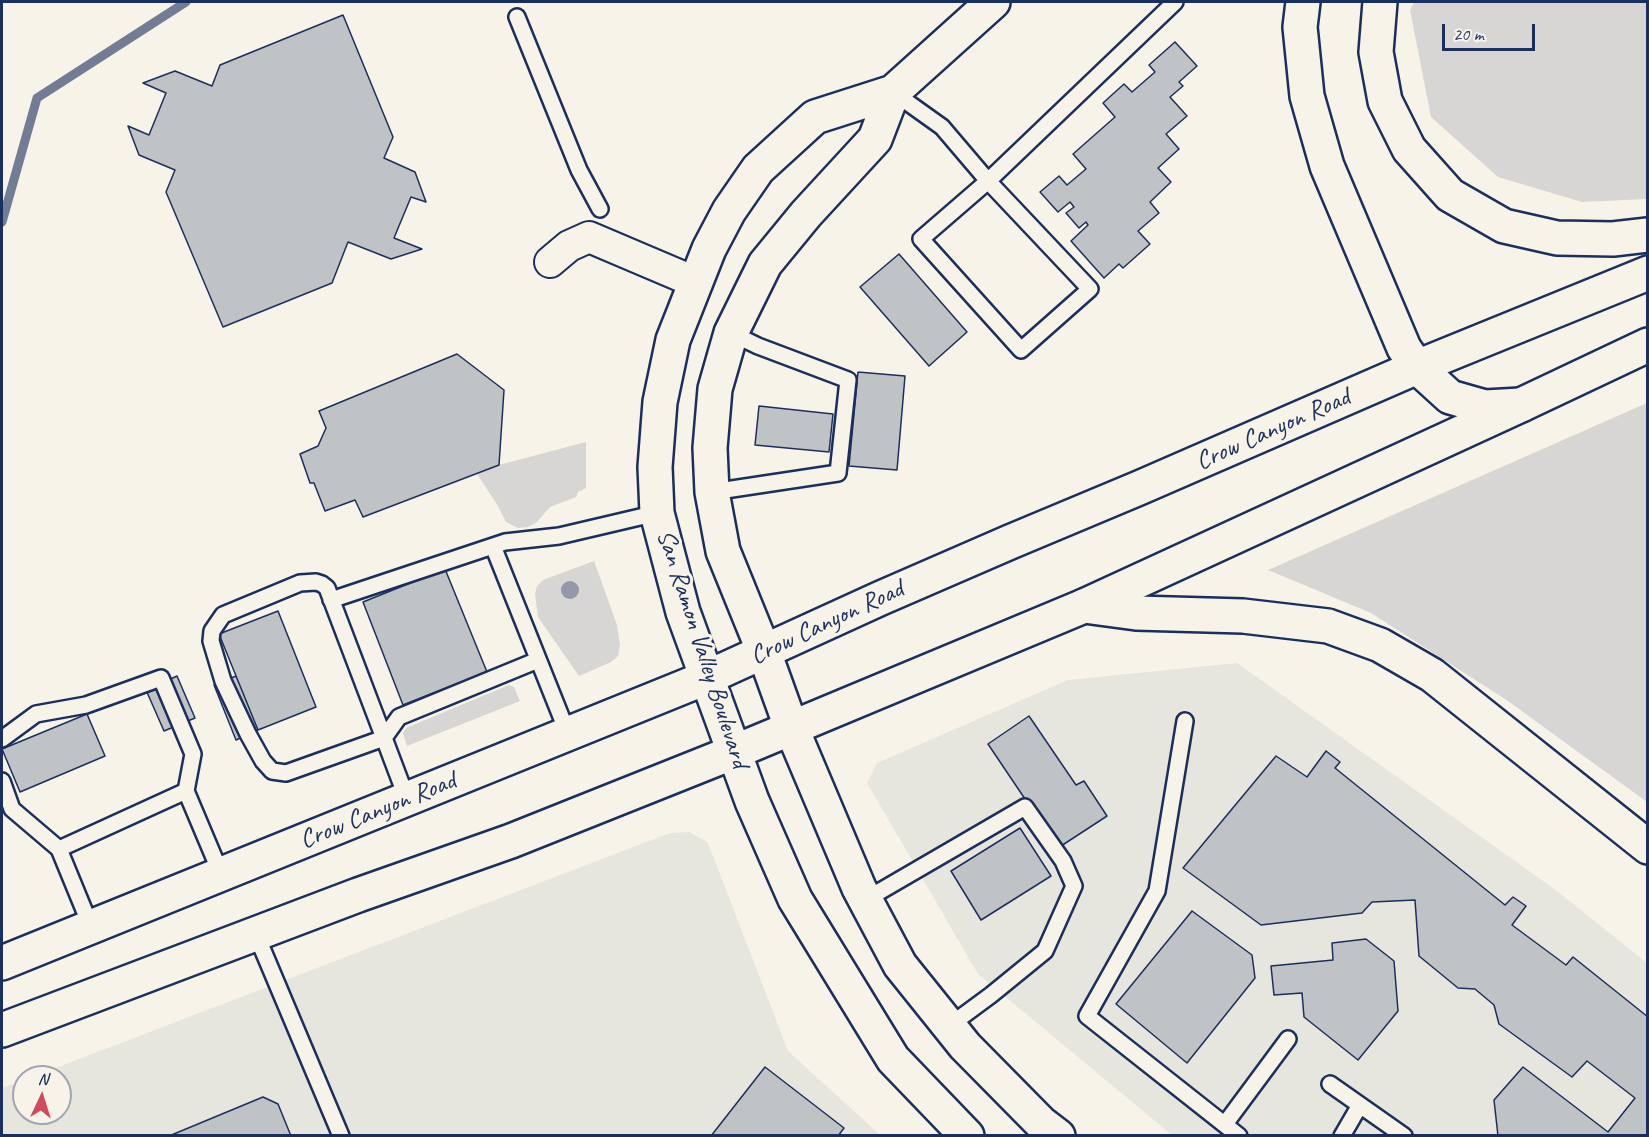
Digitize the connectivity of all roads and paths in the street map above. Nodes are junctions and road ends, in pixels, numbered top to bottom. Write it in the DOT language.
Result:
graph roads {
  1 [pos="993,2"];
  2 [pos="1175,2"];
  3 [pos="1303,2"];
  4 [pos="1380,2"];
  5 [pos="518,17"];
  6 [pos="892,92"];
  7 [pos="988,181"];
  8 [pos="600,209"];
  9 [pos="1647,235"];
  10 [pos="550,262"];
  11 [pos="1647,273"];
  12 [pos="695,282"];
  13 [pos="731,333"];
  14 [pos="1647,345"];
  15 [pos="1417,367"];
  16 [pos="1521,405"];
  17 [pos="712,492"];
  18 [pos="657,513"];
  19 [pos="493,546"];
  20 [pos="329,594"];
  21 [pos="1084,606"];
  22 [pos="765,652"];
  23 [pos="538,660"];
  24 [pos="708,677"];
  25 [pos="1185,721"];
  26 [pos="791,727"];
  27 [pos="568,734"];
  28 [pos="384,738"];
  29 [pos="2,739"];
  30 [pos="734,752"];
  31 [pos="2,781"];
  32 [pos="186,791"];
  33 [pos="407,799"];
  34 [pos="1647,847"];
  35 [pos="59,849"];
  36 [pos="221,874"];
  37 [pos="865,900"];
  38 [pos="91,927"];
  39 [pos="256,934"];
  40 [pos="2,963"];
  41 [pos="949,1026"];
  42 [pos="2,1030"];
  43 [pos="1288,1039"];
  44 [pos="1330,1084"];
  45 [pos="1360,1105"];
  46 [pos="1225,1124"];
  47 [pos="341,1136"];
  48 [pos="967,1136"];
  49 [pos="1058,1136"];
  50 [pos="1239,1136"];
  51 [pos="1342,1136"];
  52 [pos="1404,1136"];
  1 -- 6 [label="main road, San Ramon Valley Boulevard"];
  2 -- 7 [label="lane"];
  3 -- 15 [label="main road"];
  4 -- 9 [label="main road"];
  5 -- 8 [label="lane"];
  6 -- 7 [label="lane"];
  6 -- 12 [label="main road, San Ramon Valley Boulevard"];
  6 -- 13 [label="main road, San Ramon Valley Boulevard"];
  7 -- 7 [label="lane"];
  10 -- 12 [label="street"];
  11 -- 15 [label="main road, Crow Canyon Road"];
  12 -- 18 [label="main road, San Ramon Valley Boulevard"];
  13 -- 17 [label="main road, San Ramon Valley Boulevard"];
  13 -- 17 [label="lane"];
  14 -- 16 [label="main road"];
  15 -- 16 [label="main road"];
  15 -- 22 [label="main road, Crow Canyon Road"];
  16 -- 21 [label="main road"];
  17 -- 22 [label="main road, San Ramon Valley Boulevard"];
  18 -- 19 [label="lane"];
  18 -- 24 [label="main road, San Ramon Valley Boulevard"];
  19 -- 20 [label="lane"];
  19 -- 23 [label="lane"];
  20 -- 28 [label="lane"];
  20 -- 28 [label="lane"];
  21 -- 26 [label="main road"];
  21 -- 34 [label="main road"];
  22 -- 24 [label="main road, Crow Canyon Road"];
  22 -- 26 [label="main road, San Ramon Valley Boulevard"];
  23 -- 27 [label="lane"];
  23 -- 28 [label="lane"];
  24 -- 27 [label="main road, Crow Canyon Road"];
  24 -- 30 [label="main road, San Ramon Valley Boulevard"];
  25 -- 46 [label="lane"];
  26 -- 30 [label="main road"];
  26 -- 37 [label="main road, San Ramon Valley Boulevard"];
  27 -- 33 [label="main road, Crow Canyon Road"];
  28 -- 33 [label="lane"];
  29 -- 32 [label="lane"];
  30 -- 39 [label="main road"];
  30 -- 48 [label="main road, San Ramon Valley Boulevard"];
  31 -- 35 [label="lane"];
  32 -- 35 [label="lane"];
  32 -- 36 [label="lane"];
  33 -- 36 [label="main road, Crow Canyon Road"];
  35 -- 38 [label="lane"];
  36 -- 38 [label="main road, Crow Canyon Road"];
  37 -- 41 [label="main road, San Ramon Valley Boulevard"];
  37 -- 41 [label="lane"];
  38 -- 40 [label="main road, Crow Canyon Road"];
  39 -- 42 [label="main road"];
  39 -- 47 [label="lane"];
  41 -- 49 [label="main road, San Ramon Valley Boulevard"];
  43 -- 46 [label="lane"];
  44 -- 45 [label="lane"];
  45 -- 51 [label="lane"];
  45 -- 52 [label="lane"];
  46 -- 50 [label="lane"];
}
